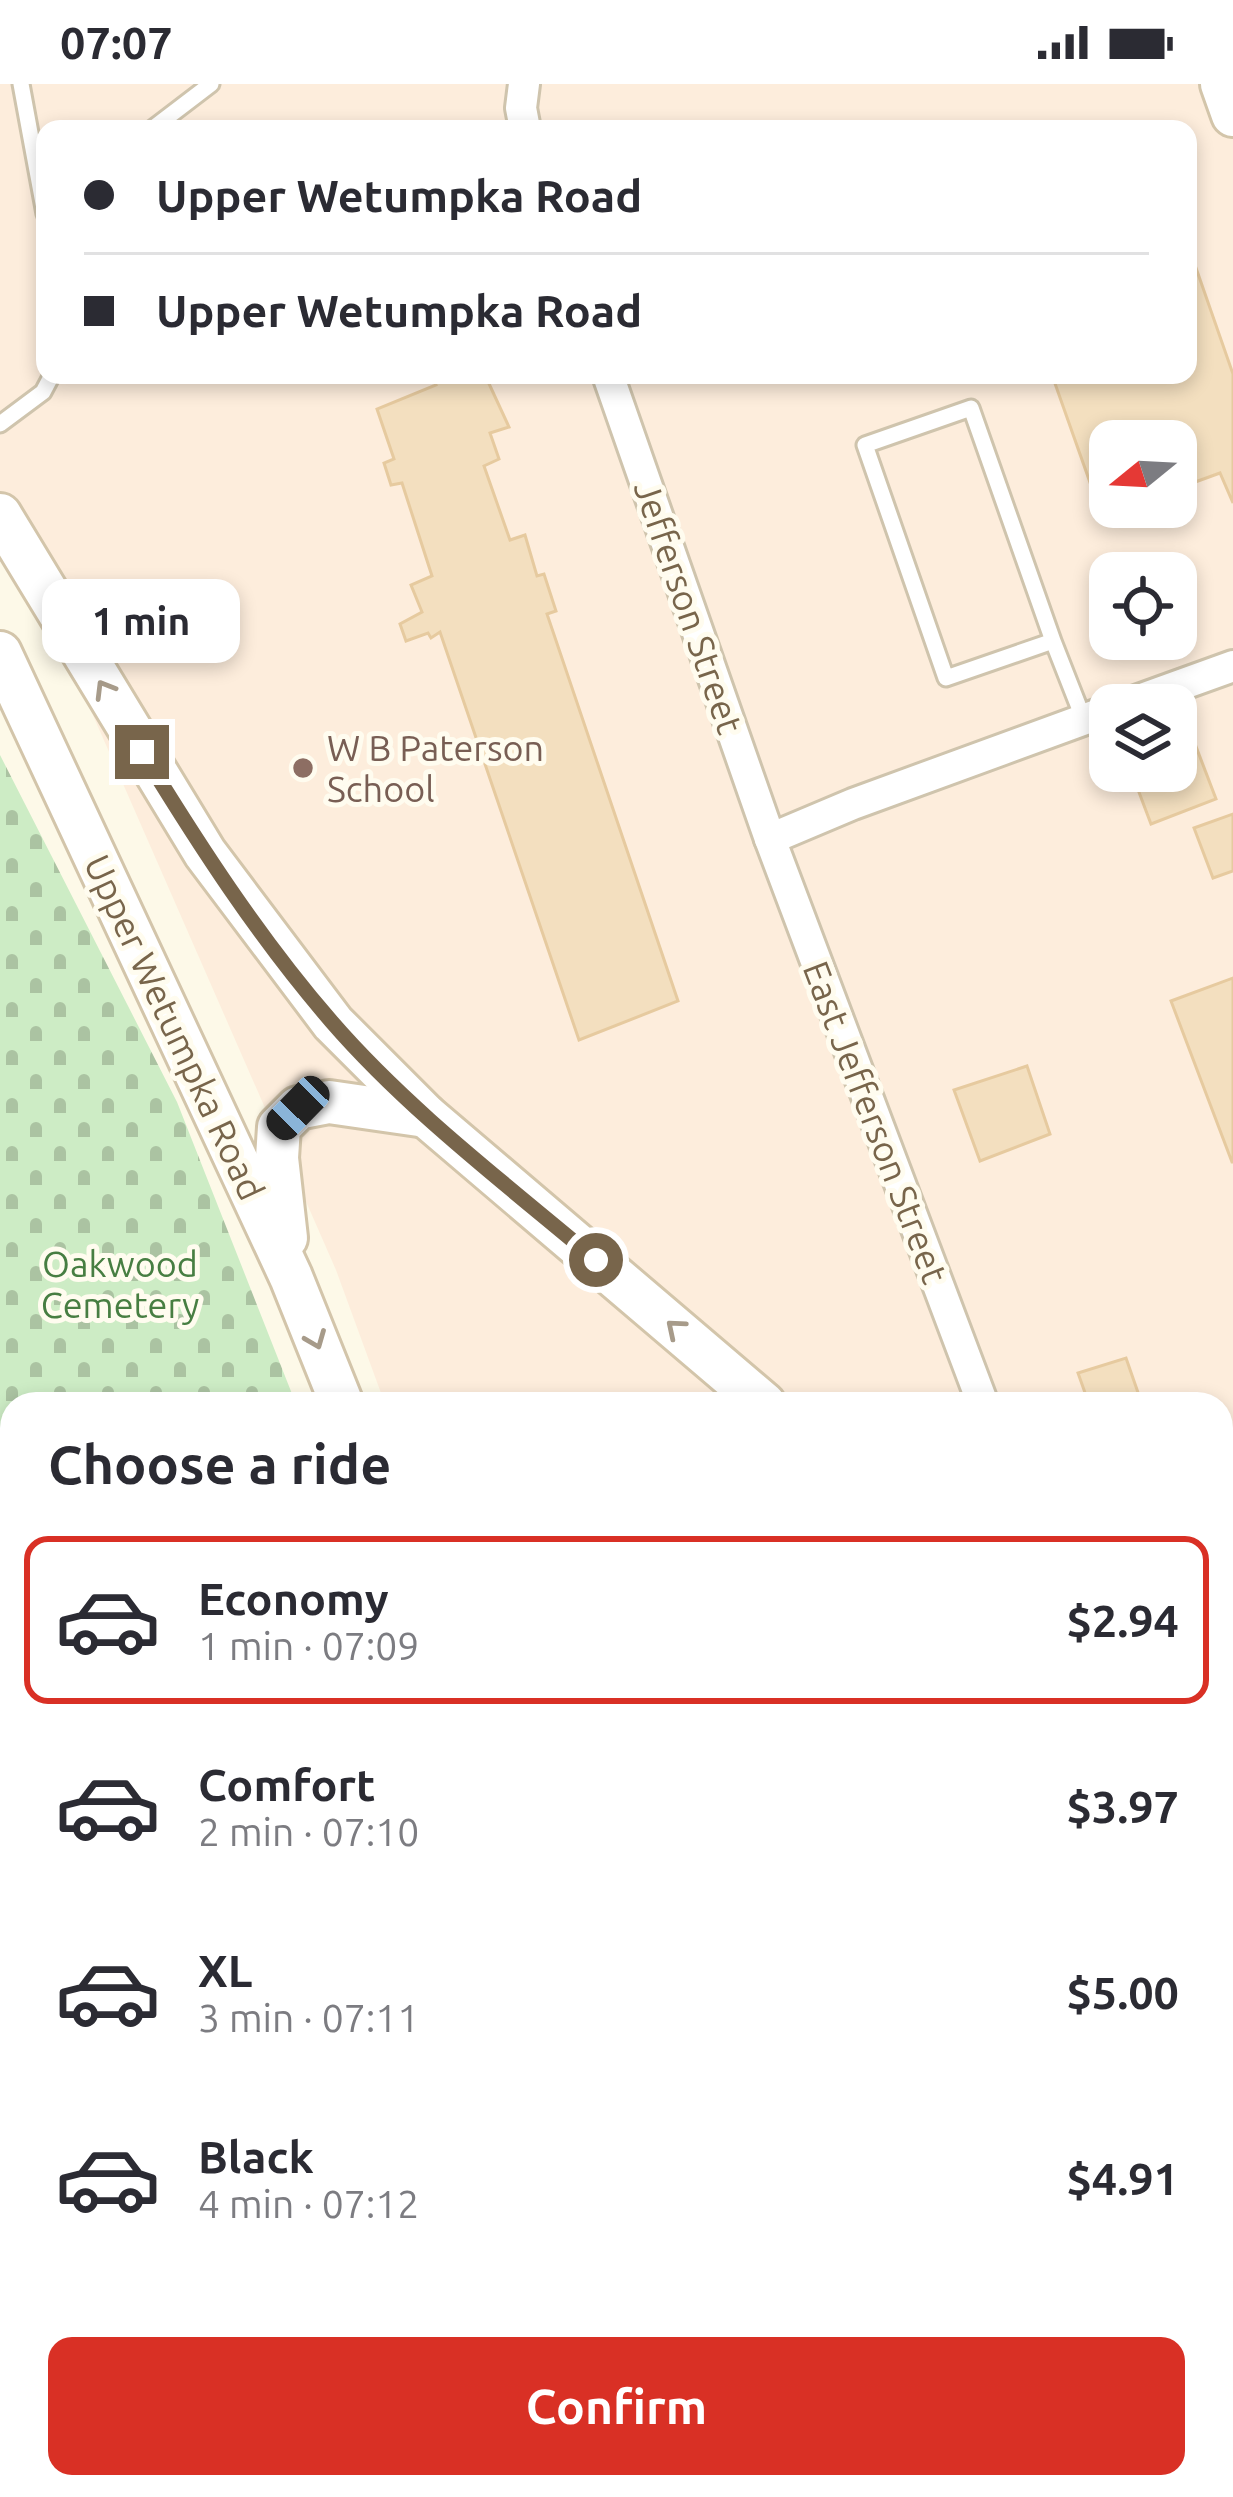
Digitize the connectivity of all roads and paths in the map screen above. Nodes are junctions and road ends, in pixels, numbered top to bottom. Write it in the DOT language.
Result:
graph roads {
  1 [pos="21,84"];
  2 [pos="211,84"];
  3 [pos="524,84"];
  4 [pos="1222,84"];
  5 [pos="1233,115"];
  6 [pos="164,120"];
  7 [pos="523,120"];
  8 [pos="36,165"];
  9 [pos="48,384"];
  10 [pos="611,384"];
  11 [pos="0,424"];
  12 [pos="0,515"];
  13 [pos="1053,640"];
  14 [pos="0,653"];
  15 [pos="1233,666"];
  16 [pos="1183,684"];
  17 [pos="1089,701"];
  18 [pos="1089,718"];
  19 [pos="770,839"];
  20 [pos="427,1115"];
  21 [pos="291,1277"];
  22 [pos="337,1392"];
  23 [pos="750,1392"];
  24 [pos="978,1392"];
  1 -- 8 [label="lane"];
  2 -- 6 [label="lane"];
  3 -- 7 [label="street"];
  4 -- 5 [label="main road"];
  9 -- 11 [label="lane"];
  10 -- 19 [label="street, Jefferson Street"];
  20 -- 12 [label="main road, one-way"];
  13 -- 13 [label="lane"];
  13 -- 17 [label="lane"];
  14 -- 21 [label="main road, Upper Wetumpka Road"];
  15 -- 16 [label="street"];
  18 -- 19 [label="street"];
  19 -- 24 [label="street, East Jefferson Street"];
  20 -- 21 [label="main road"];
  23 -- 20 [label="main road, one-way"];
  21 -- 22 [label="main road, Upper Wetumpka Road, one-way"];
}
